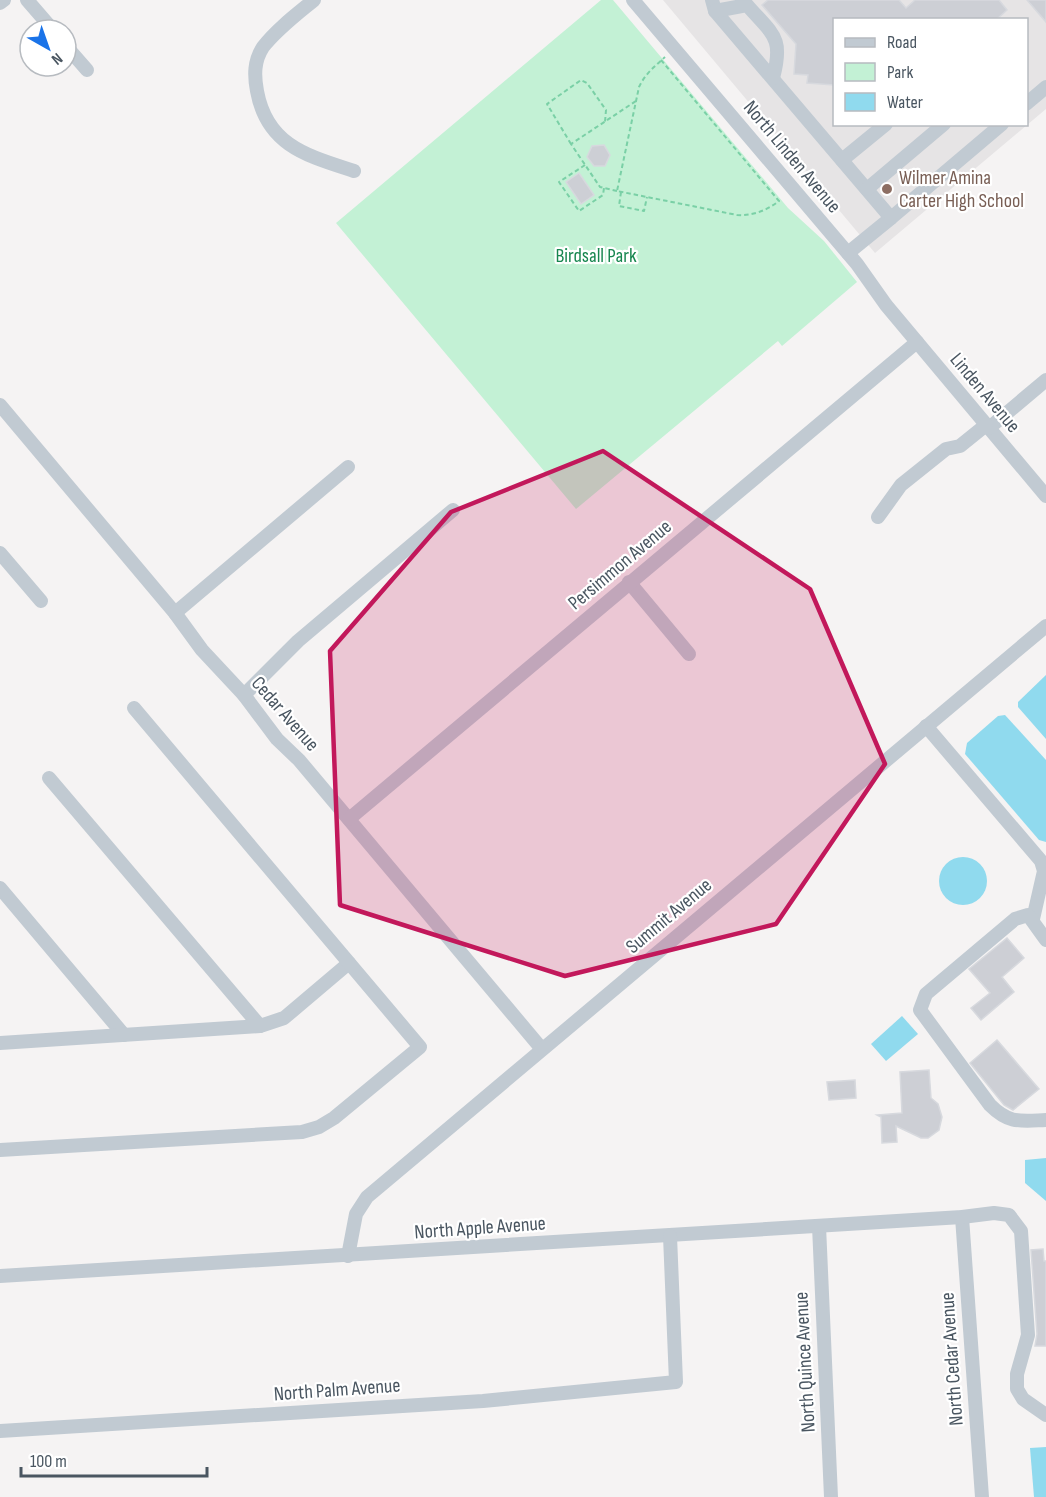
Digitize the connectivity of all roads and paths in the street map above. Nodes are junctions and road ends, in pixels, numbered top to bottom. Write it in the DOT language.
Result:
graph roads {
  1 [pos="4,0"];
  2 [pos="27,0"];
  3 [pos="314,0"];
  4 [pos="634,0"];
  5 [pos="0,3"];
  6 [pos="714,5"];
  7 [pos="43,18"];
  8 [pos="675,49"];
  9 [pos="78,60"];
  10 [pos="661,60"];
  11 [pos="87,70"];
  12 [pos="773,78"];
  13 [pos="1046,87"];
  14 [pos="636,101"];
  15 [pos="1028,102"];
  16 [pos="605,122"];
  17 [pos="884,126"];
  18 [pos="942,126"];
  19 [pos="1000,126"];
  20 [pos="571,144"];
  21 [pos="842,160"];
  22 [pos="585,165"];
  23 [pos="354,171"];
  24 [pos="604,188"];
  25 [pos="867,189"];
  26 [pos="620,191"];
  27 [pos="647,197"];
  28 [pos="891,218"];
  29 [pos="848,253"];
  30 [pos="917,342"];
  31 [pos="1046,380"];
  32 [pos="0,405"];
  33 [pos="987,426"];
  34 [pos="348,467"];
  35 [pos="1046,496"];
  36 [pos="453,510"];
  37 [pos="878,517"];
  38 [pos="0,553"];
  39 [pos="629,582"];
  40 [pos="41,601"];
  41 [pos="175,613"];
  42 [pos="1046,626"];
  43 [pos="689,654"];
  44 [pos="244,695"];
  45 [pos="134,708"];
  46 [pos="926,726"];
  47 [pos="50,778"];
  48 [pos="349,819"];
  49 [pos="0,888"];
  50 [pos="1033,919"];
  51 [pos="1046,940"];
  52 [pos="349,963"];
  53 [pos="260,1026"];
  54 [pos="124,1035"];
  55 [pos="0,1042"];
  56 [pos="541,1048"];
  57 [pos="1046,1120"];
  58 [pos="0,1150"];
  59 [pos="962,1217"];
  60 [pos="819,1226"];
  61 [pos="670,1236"];
  62 [pos="348,1256"];
  63 [pos="0,1276"];
  64 [pos="1046,1415"];
  65 [pos="0,1431"];
  66 [pos="831,1497"];
  67 [pos="982,1497"];
  1 -- 5 [label="street"];
  2 -- 7 [label="street"];
  3 -- 23 [label="street"];
  4 -- 8 [label="street, North Linden Avenue"];
  6 -- 12 [label="street"];
  6 -- 12 [label="street"];
  8 -- 10 [label="path"];
  8 -- 29 [label="street, North Linden Avenue"];
  9 -- 11 [label="street"];
  10 -- 14 [label="path"];
  10 -- 27 [label="path"];
  12 -- 21 [label="street"];
  13 -- 15 [label="street"];
  14 -- 16 [label="path"];
  14 -- 26 [label="path"];
  16 -- 20 [label="path"];
  16 -- 20 [label="path"];
  17 -- 21 [label="street"];
  18 -- 25 [label="street"];
  19 -- 28 [label="street"];
  20 -- 22 [label="path"];
  21 -- 25 [label="street"];
  22 -- 24 [label="path"];
  22 -- 24 [label="path"];
  24 -- 26 [label="path"];
  25 -- 28 [label="street"];
  26 -- 27 [label="path"];
  26 -- 27 [label="path"];
  28 -- 29 [label="street"];
  29 -- 30 [label="street, North Linden Avenue"];
  30 -- 33 [label="street, Linden Avenue"];
  30 -- 39 [label="street, Persimmon Avenue"];
  31 -- 33 [label="street"];
  32 -- 41 [label="street, Cedar Avenue"];
  33 -- 35 [label="street, Linden Avenue"];
  33 -- 37 [label="street"];
  34 -- 41 [label="street"];
  36 -- 44 [label="street"];
  38 -- 40 [label="street"];
  39 -- 43 [label="street"];
  39 -- 48 [label="street, Persimmon Avenue"];
  41 -- 44 [label="street, Cedar Avenue"];
  42 -- 46 [label="street, Summit Avenue"];
  44 -- 48 [label="street, Cedar Avenue"];
  45 -- 52 [label="street"];
  46 -- 50 [label="street"];
  46 -- 56 [label="street, Summit Avenue"];
  47 -- 53 [label="street"];
  48 -- 56 [label="street, Cedar Avenue"];
  49 -- 54 [label="street"];
  50 -- 51 [label="street"];
  50 -- 57 [label="street"];
  52 -- 53 [label="street"];
  52 -- 58 [label="street"];
  53 -- 54 [label="street"];
  54 -- 55 [label="street"];
  56 -- 62 [label="street, Summit Avenue"];
  59 -- 60 [label="street, North Apple Avenue"];
  59 -- 64 [label="street, North Apple Avenue"];
  59 -- 67 [label="street, North Cedar Avenue"];
  60 -- 61 [label="street, North Apple Avenue"];
  60 -- 66 [label="street, North Quince Avenue"];
  61 -- 62 [label="street, North Apple Avenue"];
  61 -- 65 [label="street, North Palm Avenue"];
  62 -- 63 [label="street, North Apple Avenue"];
}
